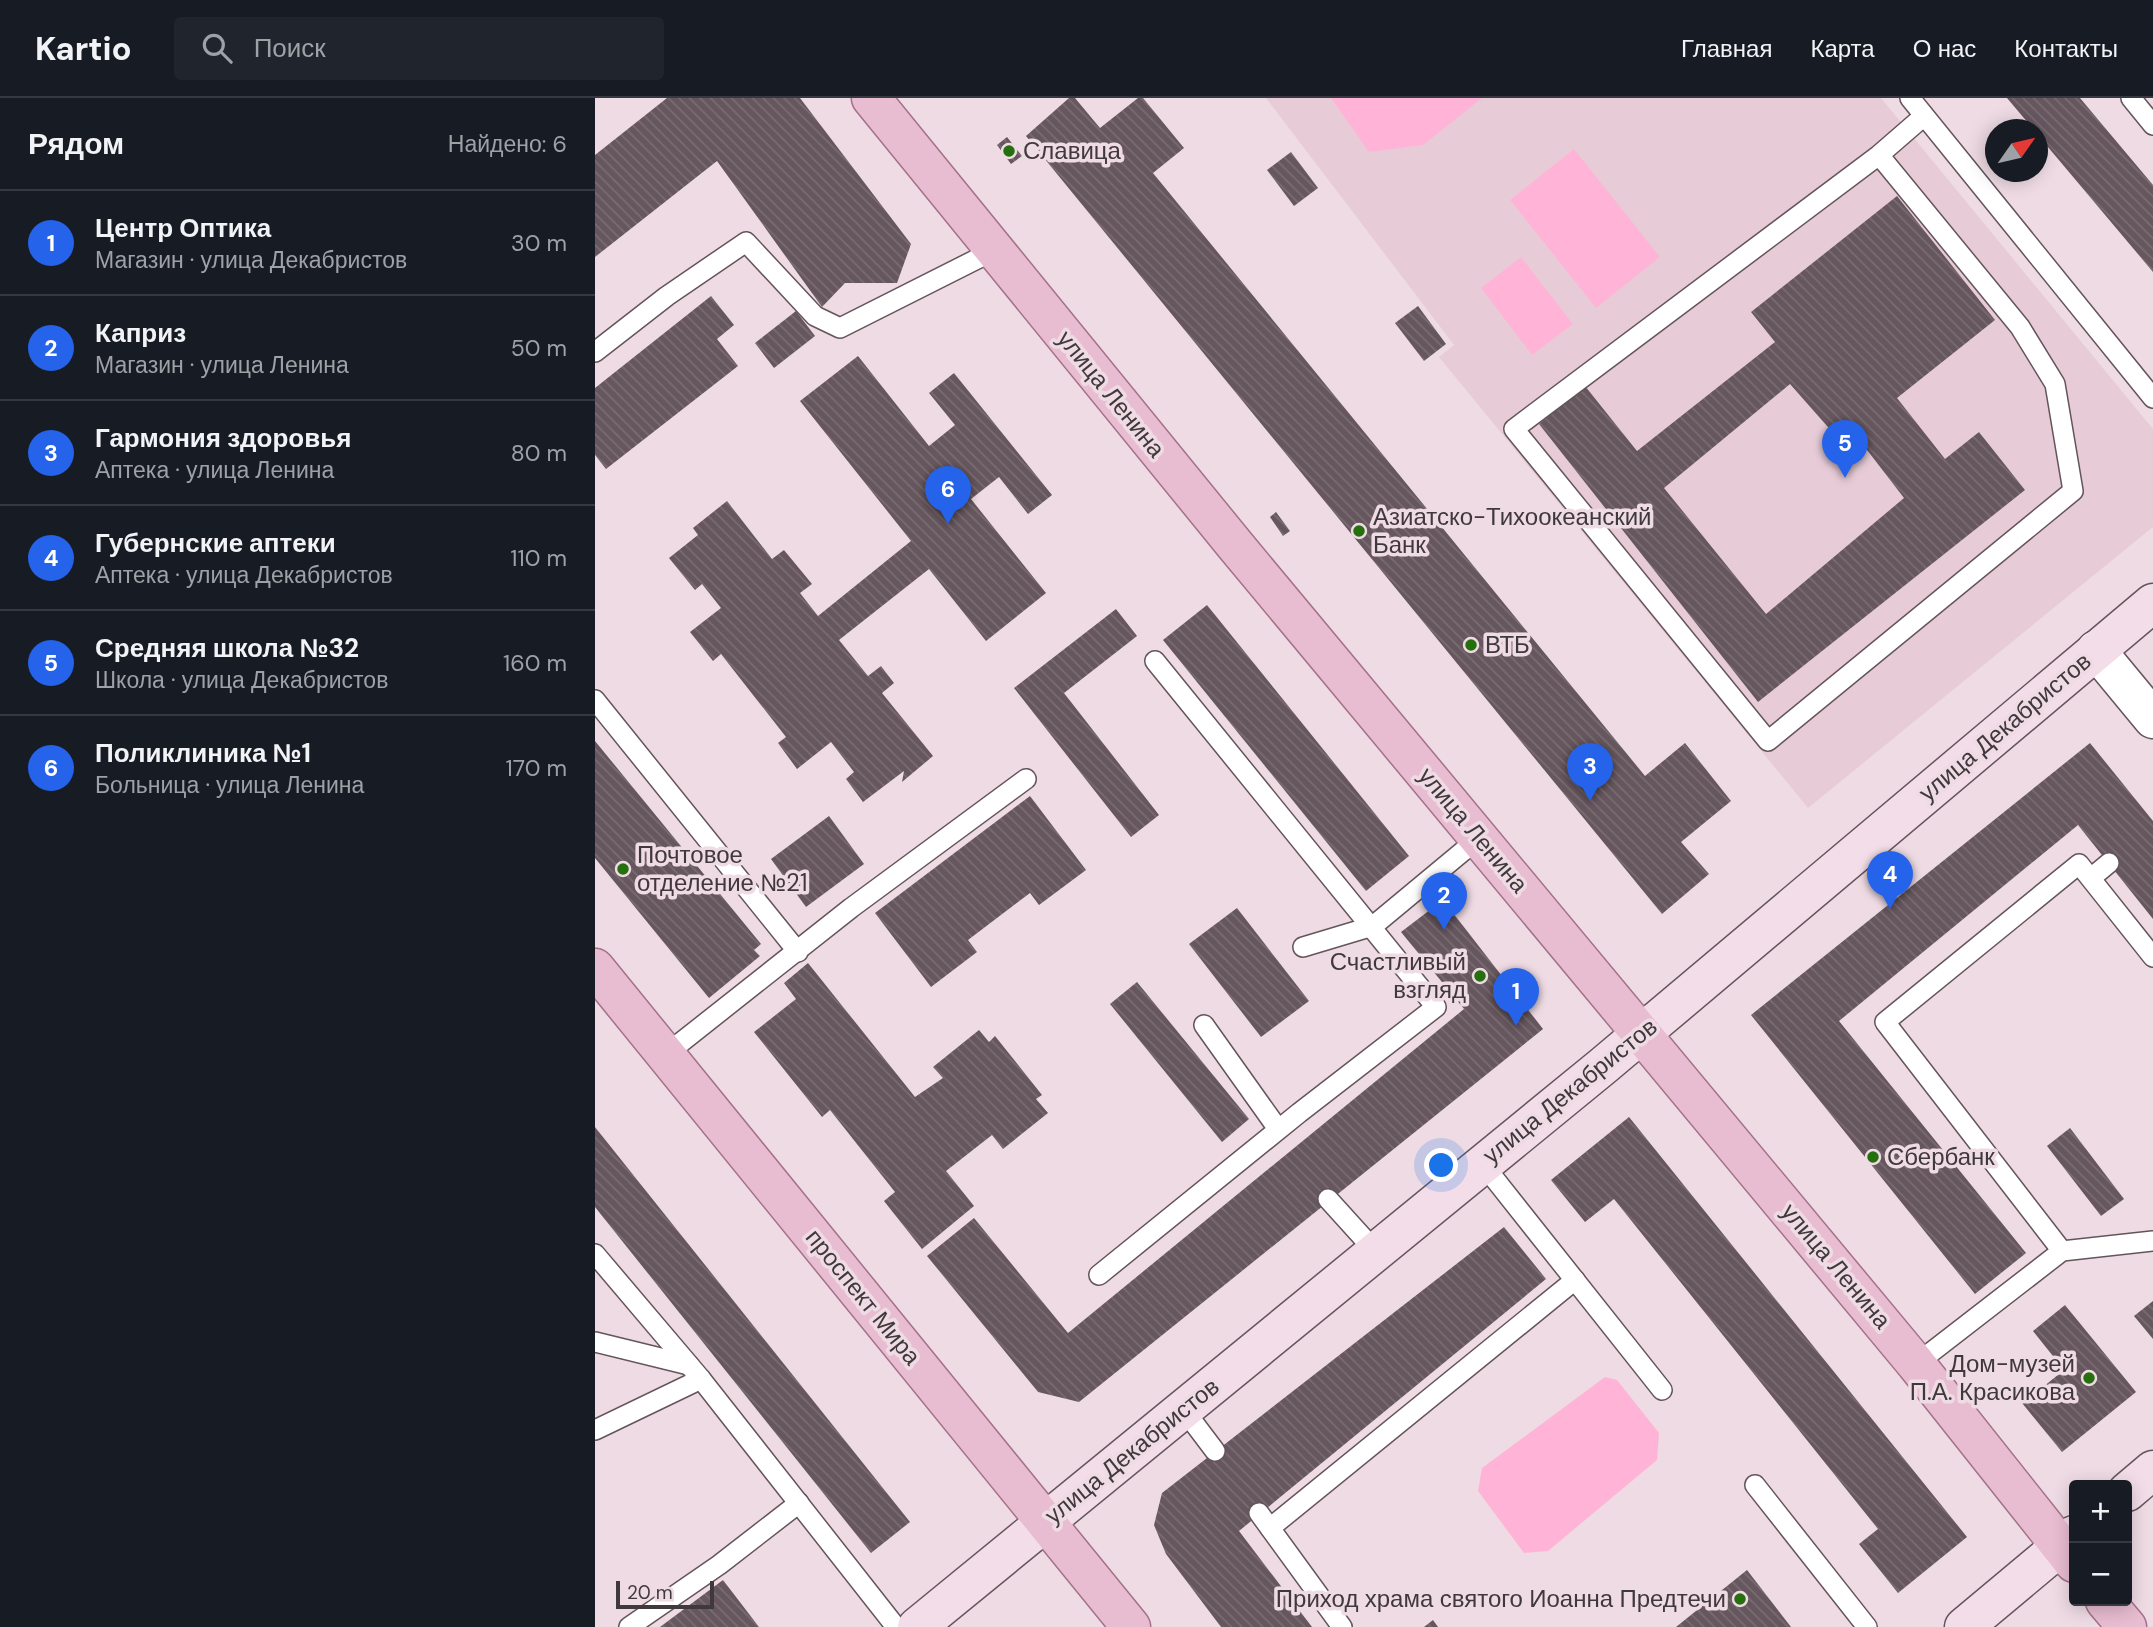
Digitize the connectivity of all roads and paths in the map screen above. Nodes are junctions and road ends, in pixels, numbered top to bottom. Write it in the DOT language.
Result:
graph roads {
  1 [pos="871,98"];
  2 [pos="1910,98"];
  3 [pos="2131,98"];
  4 [pos="1924,116"];
  5 [pos="2153,125"];
  6 [pos="1879,155"];
  7 [pos="993,251"];
  8 [pos="595,352"];
  9 [pos="2153,398"];
  10 [pos="2153,603"];
  11 [pos="2096,650"];
  12 [pos="1155,661"];
  13 [pos="595,700"];
  14 [pos="2153,719"];
  15 [pos="1026,779"];
  16 [pos="1479,838"];
  17 [pos="2109,863"];
  18 [pos="2091,878"];
  19 [pos="1373,926"];
  20 [pos="1304,947"];
  21 [pos="798,952"];
  22 [pos="2153,957"];
  23 [pos="600,984"];
  24 [pos="1204,1025"];
  25 [pos="1643,1031"];
  26 [pos="665,1055"];
  27 [pos="1278,1129"];
  28 [pos="1482,1163"];
  29 [pos="1328,1199"];
  30 [pos="2153,1241"];
  31 [pos="2061,1251"];
  32 [pos="1376,1252"];
  33 [pos="595,1254"];
  34 [pos="1099,1275"];
  35 [pos="1575,1280"];
  36 [pos="595,1342"];
  37 [pos="1916,1364"];
  38 [pos="695,1372"];
  39 [pos="1662,1390"];
  40 [pos="1184,1410"];
  41 [pos="595,1430"];
  42 [pos="1215,1451"];
  43 [pos="2153,1470"];
  44 [pos="1755,1485"];
  45 [pos="2132,1488"];
  46 [pos="800,1503"];
  47 [pos="1045,1521"];
  48 [pos="2069,1547"];
  49 [pos="2069,1549"];
  50 [pos="2109,1606"];
  51 [pos="628,1627"];
  52 [pos="896,1627"];
  53 [pos="917,1627"];
  54 [pos="1131,1627"];
  55 [pos="1342,1627"];
  56 [pos="1867,1627"];
  57 [pos="1964,1627"];
  58 [pos="2127,1627"];
  1 -- 7 [label="main road, улица Ленина"];
  2 -- 4 [label="lane"];
  3 -- 5 [label="lane"];
  4 -- 6 [label="lane"];
  4 -- 9 [label="lane"];
  6 -- 6 [label="lane"];
  7 -- 8 [label="lane"];
  7 -- 16 [label="main road, улица Ленина"];
  10 -- 11 [label="street, улица Декабристов"];
  11 -- 14 [label="street"];
  11 -- 25 [label="street, улица Декабристов"];
  12 -- 19 [label="lane"];
  13 -- 21 [label="lane"];
  15 -- 21 [label="lane"];
  16 -- 19 [label="lane"];
  16 -- 25 [label="main road, улица Ленина"];
  17 -- 18 [label="lane"];
  18 -- 22 [label="lane"];
  18 -- 31 [label="lane"];
  19 -- 20 [label="lane"];
  19 -- 27 [label="lane"];
  21 -- 26 [label="lane"];
  23 -- 26 [label="main road, проспект Мира"];
  24 -- 27 [label="lane"];
  25 -- 28 [label="street, улица Декабристов"];
  25 -- 37 [label="main road, улица Ленина"];
  26 -- 47 [label="main road, проспект Мира"];
  27 -- 34 [label="lane"];
  28 -- 32 [label="street, улица Декабристов"];
  28 -- 35 [label="lane"];
  29 -- 32 [label="lane"];
  30 -- 31 [label="lane"];
  31 -- 37 [label="lane"];
  32 -- 40 [label="street, улица Декабристов"];
  33 -- 38 [label="lane"];
  35 -- 39 [label="lane"];
  35 -- 55 [label="lane"];
  36 -- 38 [label="lane"];
  37 -- 48 [label="main road, улица Ленина"];
  38 -- 41 [label="lane"];
  38 -- 46 [label="lane"];
  40 -- 42 [label="lane"];
  40 -- 47 [label="street, улица Декабристов"];
  43 -- 45 [label="street"];
  44 -- 56 [label="lane"];
  46 -- 51 [label="lane"];
  46 -- 52 [label="lane"];
  47 -- 53 [label="street, улица Декабристов"];
  47 -- 54 [label="main road, проспект Мира"];
  49 -- 57 [label="street"];
  50 -- 58 [label="main road"];
}
